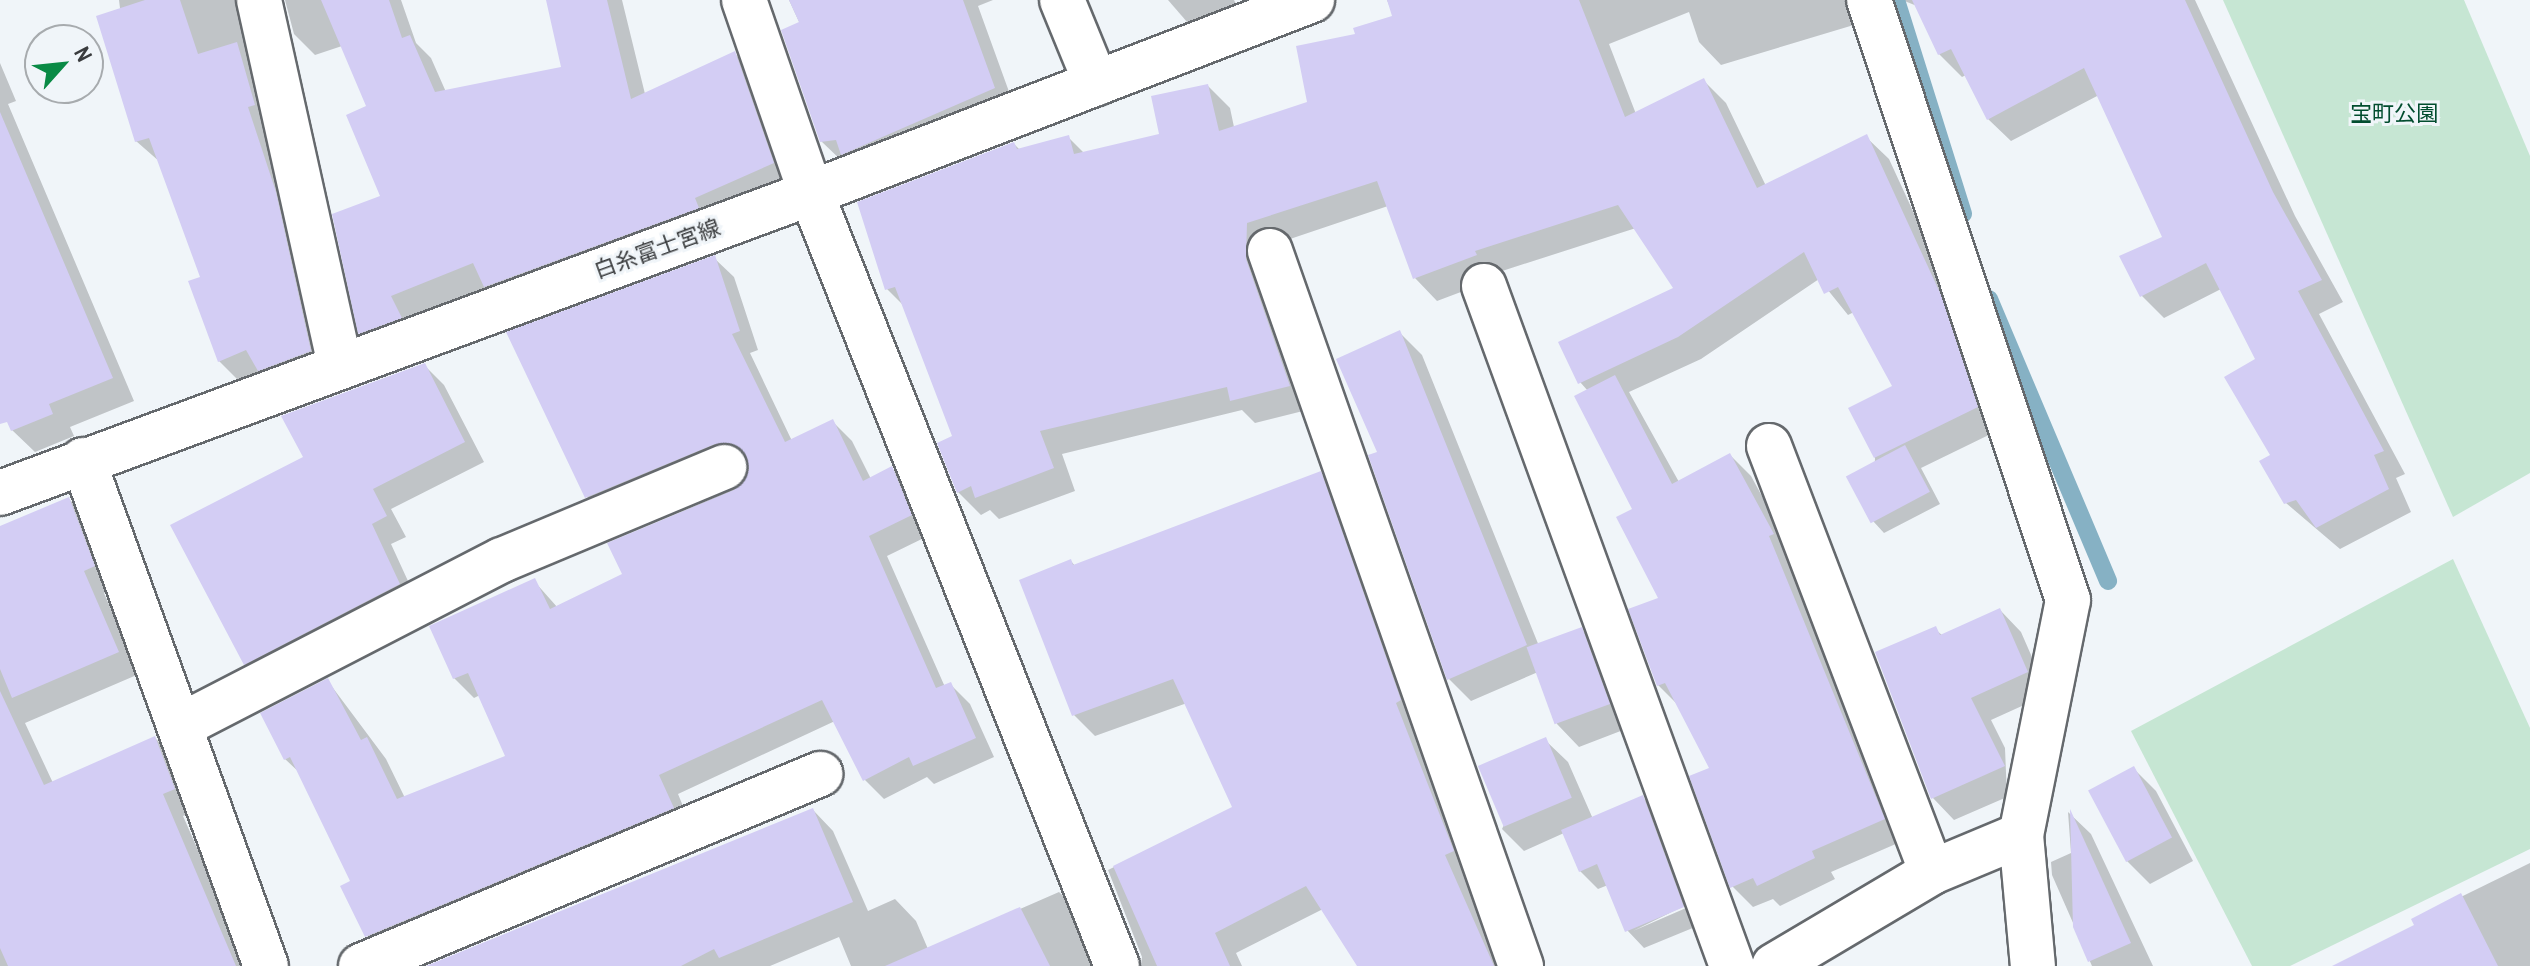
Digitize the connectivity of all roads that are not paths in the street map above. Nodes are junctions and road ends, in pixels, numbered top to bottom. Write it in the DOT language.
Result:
graph roads {
  1 [pos="259,0"];
  2 [pos="744,0"];
  3 [pos="1062,0"];
  4 [pos="1312,0"];
  5 [pos="1869,0"];
  6 [pos="1096,83"];
  7 [pos="811,193"];
  8 [pos="1270,251"];
  9 [pos="1484,286"];
  10 [pos="340,366"];
  11 [pos="1769,446"];
  12 [pos="83,460"];
  13 [pos="724,467"];
  14 [pos="0,493"];
  15 [pos="180,726"];
  16 [pos="820,774"];
  17 [pos="2021,835"];
  18 [pos="1932,872"];
  19 [pos="266,966"];
  20 [pos="361,966"];
  21 [pos="1117,966"];
  22 [pos="1521,966"];
  23 [pos="1732,966"];
  24 [pos="1774,966"];
  25 [pos="2033,966"];
  1 -- 10 [label="street"];
  2 -- 7 [label="street"];
  3 -- 6 [label="street"];
  4 -- 6 [label="street, 白糸富士宮線"];
  5 -- 17 [label="street"];
  6 -- 7 [label="street, 白糸富士宮線"];
  7 -- 10 [label="street, 白糸富士宮線"];
  7 -- 21 [label="street"];
  8 -- 22 [label="street"];
  9 -- 23 [label="street"];
  10 -- 12 [label="street, 白糸富士宮線"];
  11 -- 18 [label="street"];
  12 -- 14 [label="street, 白糸富士宮線"];
  12 -- 15 [label="street"];
  13 -- 15 [label="street"];
  15 -- 19 [label="street"];
  16 -- 20 [label="street"];
  17 -- 18 [label="street"];
  17 -- 25 [label="street"];
  18 -- 24 [label="street"];
}
